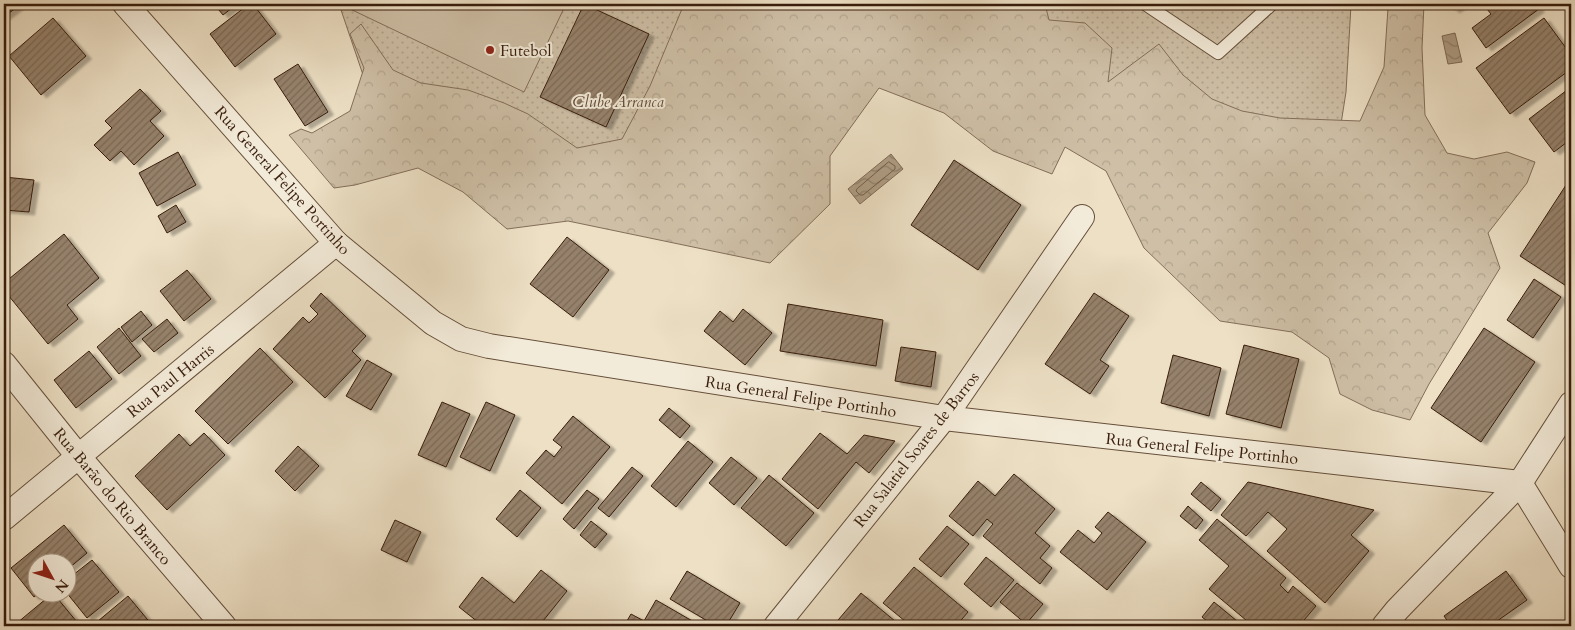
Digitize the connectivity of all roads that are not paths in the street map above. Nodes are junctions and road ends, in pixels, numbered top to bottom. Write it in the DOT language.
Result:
graph roads {
  1 [pos="126,4"];
  2 [pos="1146,4"];
  3 [pos="1272,4"];
  4 [pos="1082,218"];
  5 [pos="336,244"];
  6 [pos="4,364"];
  7 [pos="1571,404"];
  8 [pos="944,418"];
  9 [pos="78,456"];
  10 [pos="1520,483"];
  11 [pos="4,518"];
  12 [pos="1571,566"];
  13 [pos="224,626"];
  14 [pos="776,626"];
  15 [pos="1384,626"];
  1 -- 5 [label="street, Rua General Felipe Portinho"];
  2 -- 3 [label="lane"];
  4 -- 8 [label="street, Rua Salatiel Soares de Barros"];
  5 -- 8 [label="street, Rua General Felipe Portinho"];
  5 -- 9 [label="street, Rua Paul Harris"];
  6 -- 9 [label="street, Rua Barão do Rio Branco"];
  7 -- 10 [label="street"];
  8 -- 10 [label="street, Rua General Felipe Portinho"];
  8 -- 14 [label="street, Rua Salatiel Soares de Barros"];
  9 -- 11 [label="street, Rua Paul Harris"];
  9 -- 13 [label="street, Rua Barão do Rio Branco"];
  10 -- 12 [label="street"];
  10 -- 15 [label="street"];
}
